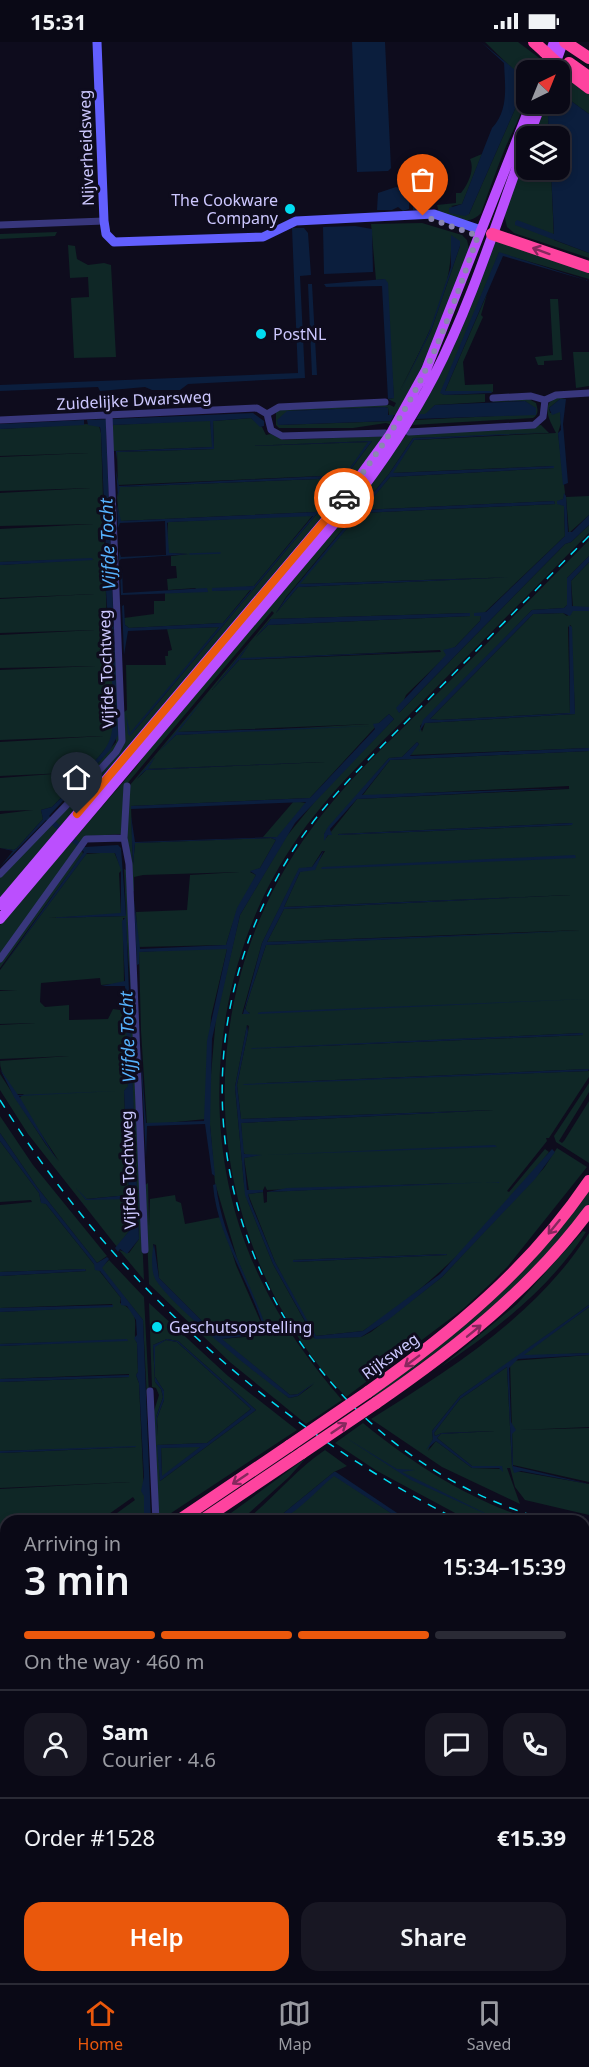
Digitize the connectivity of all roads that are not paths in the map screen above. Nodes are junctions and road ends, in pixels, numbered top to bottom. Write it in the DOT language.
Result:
graph roads {
  1 [pos="97,42"];
  2 [pos="566,43"];
  3 [pos="544,45"];
  4 [pos="589,58"];
  5 [pos="555,60"];
  6 [pos="561,60"];
  7 [pos="570,69"];
  8 [pos="570,73"];
  9 [pos="589,77"];
  10 [pos="589,88"];
  11 [pos="527,114"];
  12 [pos="516,164"];
  13 [pos="104,221"];
  14 [pos="0,225"];
  15 [pos="484,233"];
  16 [pos="589,267"];
  17 [pos="589,393"];
  18 [pos="493,398"];
  19 [pos="545,400"];
  20 [pos="385,402"];
  21 [pos="267,414"];
  22 [pos="0,420"];
  23 [pos="109,420"];
  24 [pos="409,432"];
  25 [pos="385,433"];
  26 [pos="127,786"];
  27 [pos="124,838"];
  28 [pos="0,874"];
  29 [pos="0,905"];
  30 [pos="0,919"];
  31 [pos="0,959"];
  32 [pos="589,1180"];
  33 [pos="589,1211"];
  34 [pos="145,1250"];
  35 [pos="150,1391"];
  36 [pos="156,1515"];
  37 [pos="187,1515"];
  38 [pos="210,1515"];
  1 -- 13 [label="street, Nijverheidsweg"];
  2 -- 4 [label="highway"];
  2 -- 6 [label="main road"];
  3 -- 5 [label="highway"];
  7 -- 9 [label="highway"];
  8 -- 10 [label="highway"];
  11 -- 15 [label="main road"];
  12 -- 15 [label="main road"];
  13 -- 14 [label="street, Nijverheidsweg"];
  13 -- 15 [label="street"];
  16 -- 15 [label="highway, one-way"];
  15 -- 29 [label="main road"];
  15 -- 30 [label="main road"];
  17 -- 19 [label="street"];
  18 -- 19 [label="street"];
  19 -- 24 [label="street"];
  20 -- 21 [label="street, Zuidelijke Dwarsweg"];
  21 -- 23 [label="street, Zuidelijke Dwarsweg"];
  21 -- 25 [label="street"];
  22 -- 23 [label="street, Zuidelijke Dwarsweg"];
  23 -- 28 [label="street, Vijfde Tochtweg"];
  26 -- 27 [label="street, Vijfde Tochtweg"];
  27 -- 31 [label="street"];
  27 -- 34 [label="street, Vijfde Tochtweg"];
  32 -- 37 [label="highway, Rijksweg, one-way, bridge"];
  38 -- 33 [label="highway, Rijksweg, one-way, bridge"];
  35 -- 36 [label="street"];
}
